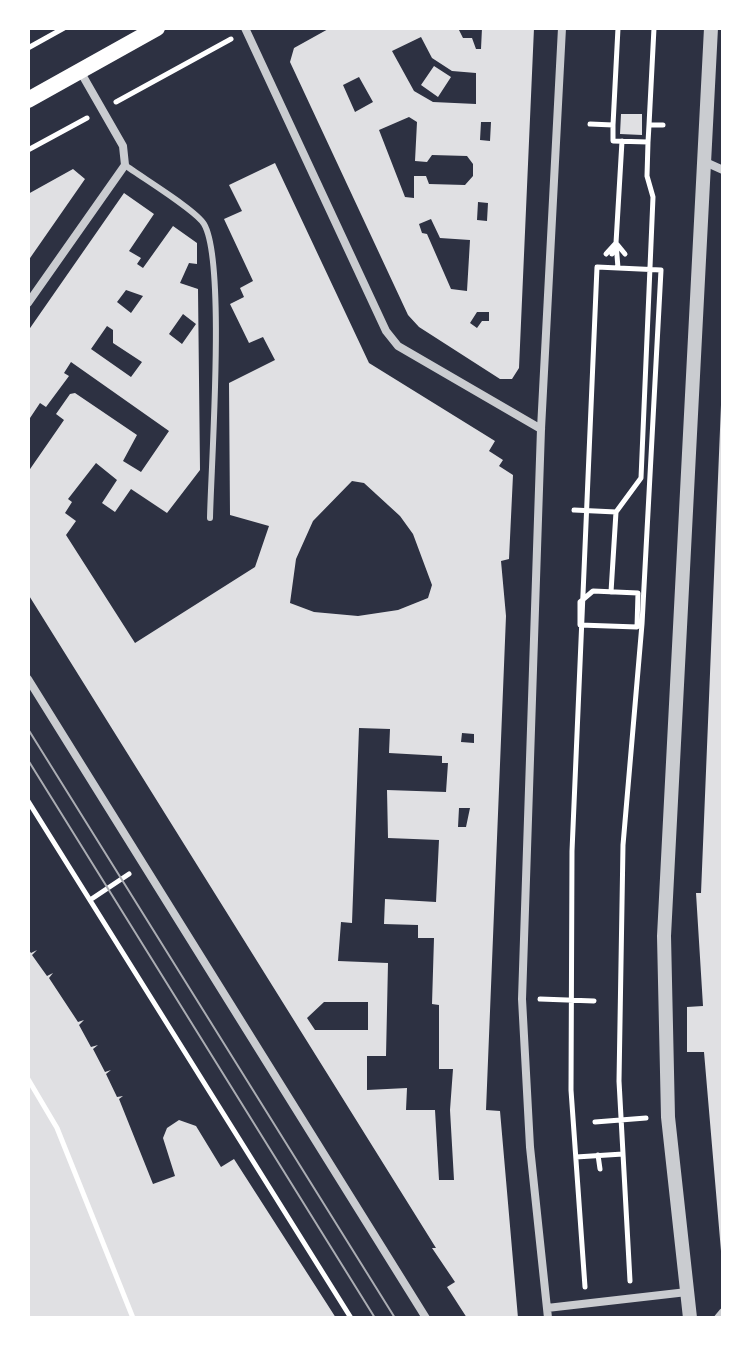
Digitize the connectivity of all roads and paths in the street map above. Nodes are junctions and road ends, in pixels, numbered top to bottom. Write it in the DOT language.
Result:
graph roads {
  1 [pos="64,28"];
  2 [pos="157,28"];
  3 [pos="562,28"];
  4 [pos="618,28"];
  5 [pos="654,28"];
  6 [pos="711,28"];
  7 [pos="246,30"];
  8 [pos="28,48"];
  9 [pos="80,71"];
  10 [pos="28,100"];
  11 [pos="102,109"];
  12 [pos="590,124"];
  13 [pos="613,125"];
  14 [pos="649,125"];
  15 [pos="663,125"];
  16 [pos="622,141"];
  17 [pos="648,142"];
  18 [pos="28,150"];
  19 [pos="703,161"];
  20 [pos="125,165"];
  21 [pos="723,170"];
  22 [pos="616,243"];
  23 [pos="609,254"];
  24 [pos="625,254"];
  25 [pos="618,268"];
  26 [pos="28,303"];
  27 [pos="541,429"];
  28 [pos="574,510"];
  29 [pos="616,512"];
  30 [pos="210,518"];
  31 [pos="611,592"];
  32 [pos="28,679"];
  33 [pos="28,801"];
  34 [pos="144,865"];
  35 [pos="90,900"];
  36 [pos="539,999"];
  37 [pos="594,1001"];
  38 [pos="28,1079"];
  39 [pos="652,1118"];
  40 [pos="595,1122"];
  41 [pos="623,1154"];
  42 [pos="598,1155"];
  43 [pos="576,1157"];
  44 [pos="600,1169"];
  45 [pos="631,1291"];
  46 [pos="687,1292"];
  47 [pos="585,1293"];
  48 [pos="547,1308"];
  49 [pos="723,1312"];
  50 [pos="133,1318"];
  51 [pos="351,1318"];
  52 [pos="426,1318"];
  53 [pos="548,1318"];
  54 [pos="690,1318"];
  55 [pos="718,1318"];
  1 -- 8 [label="path"];
  2 -- 9 [label="main road"];
  3 -- 27 [label="street"];
  4 -- 13 [label="path"];
  5 -- 14 [label="path"];
  6 -- 19 [label="street"];
  7 -- 11 [label="path"];
  7 -- 27 [label="street"];
  9 -- 10 [label="main road"];
  9 -- 11 [label="street"];
  11 -- 18 [label="path"];
  11 -- 20 [label="street"];
  12 -- 13 [label="path"];
  13 -- 16 [label="path"];
  14 -- 15 [label="path"];
  14 -- 17 [label="path"];
  16 -- 17 [label="path"];
  16 -- 22 [label="path"];
  17 -- 29 [label="path"];
  19 -- 21 [label="street"];
  19 -- 46 [label="street"];
  20 -- 26 [label="street"];
  20 -- 30 [label="lane"];
  22 -- 23 [label="path"];
  22 -- 24 [label="path"];
  22 -- 25 [label="path"];
  25 -- 41 [label="path"];
  25 -- 43 [label="path"];
  27 -- 48 [label="street"];
  28 -- 29 [label="path"];
  29 -- 31 [label="path"];
  31 -- 31 [label="path"];
  32 -- 34 [label="street"];
  33 -- 35 [label="path"];
  34 -- 35 [label="path"];
  34 -- 52 [label="street"];
  35 -- 51 [label="path"];
  36 -- 37 [label="path"];
  38 -- 50 [label="path"];
  39 -- 40 [label="path"];
  41 -- 42 [label="path"];
  41 -- 45 [label="path"];
  42 -- 43 [label="path"];
  42 -- 44 [label="path"];
  43 -- 47 [label="path"];
  46 -- 48 [label="street"];
  46 -- 54 [label="street"];
  48 -- 53 [label="street"];
  49 -- 55 [label="street"];
}
